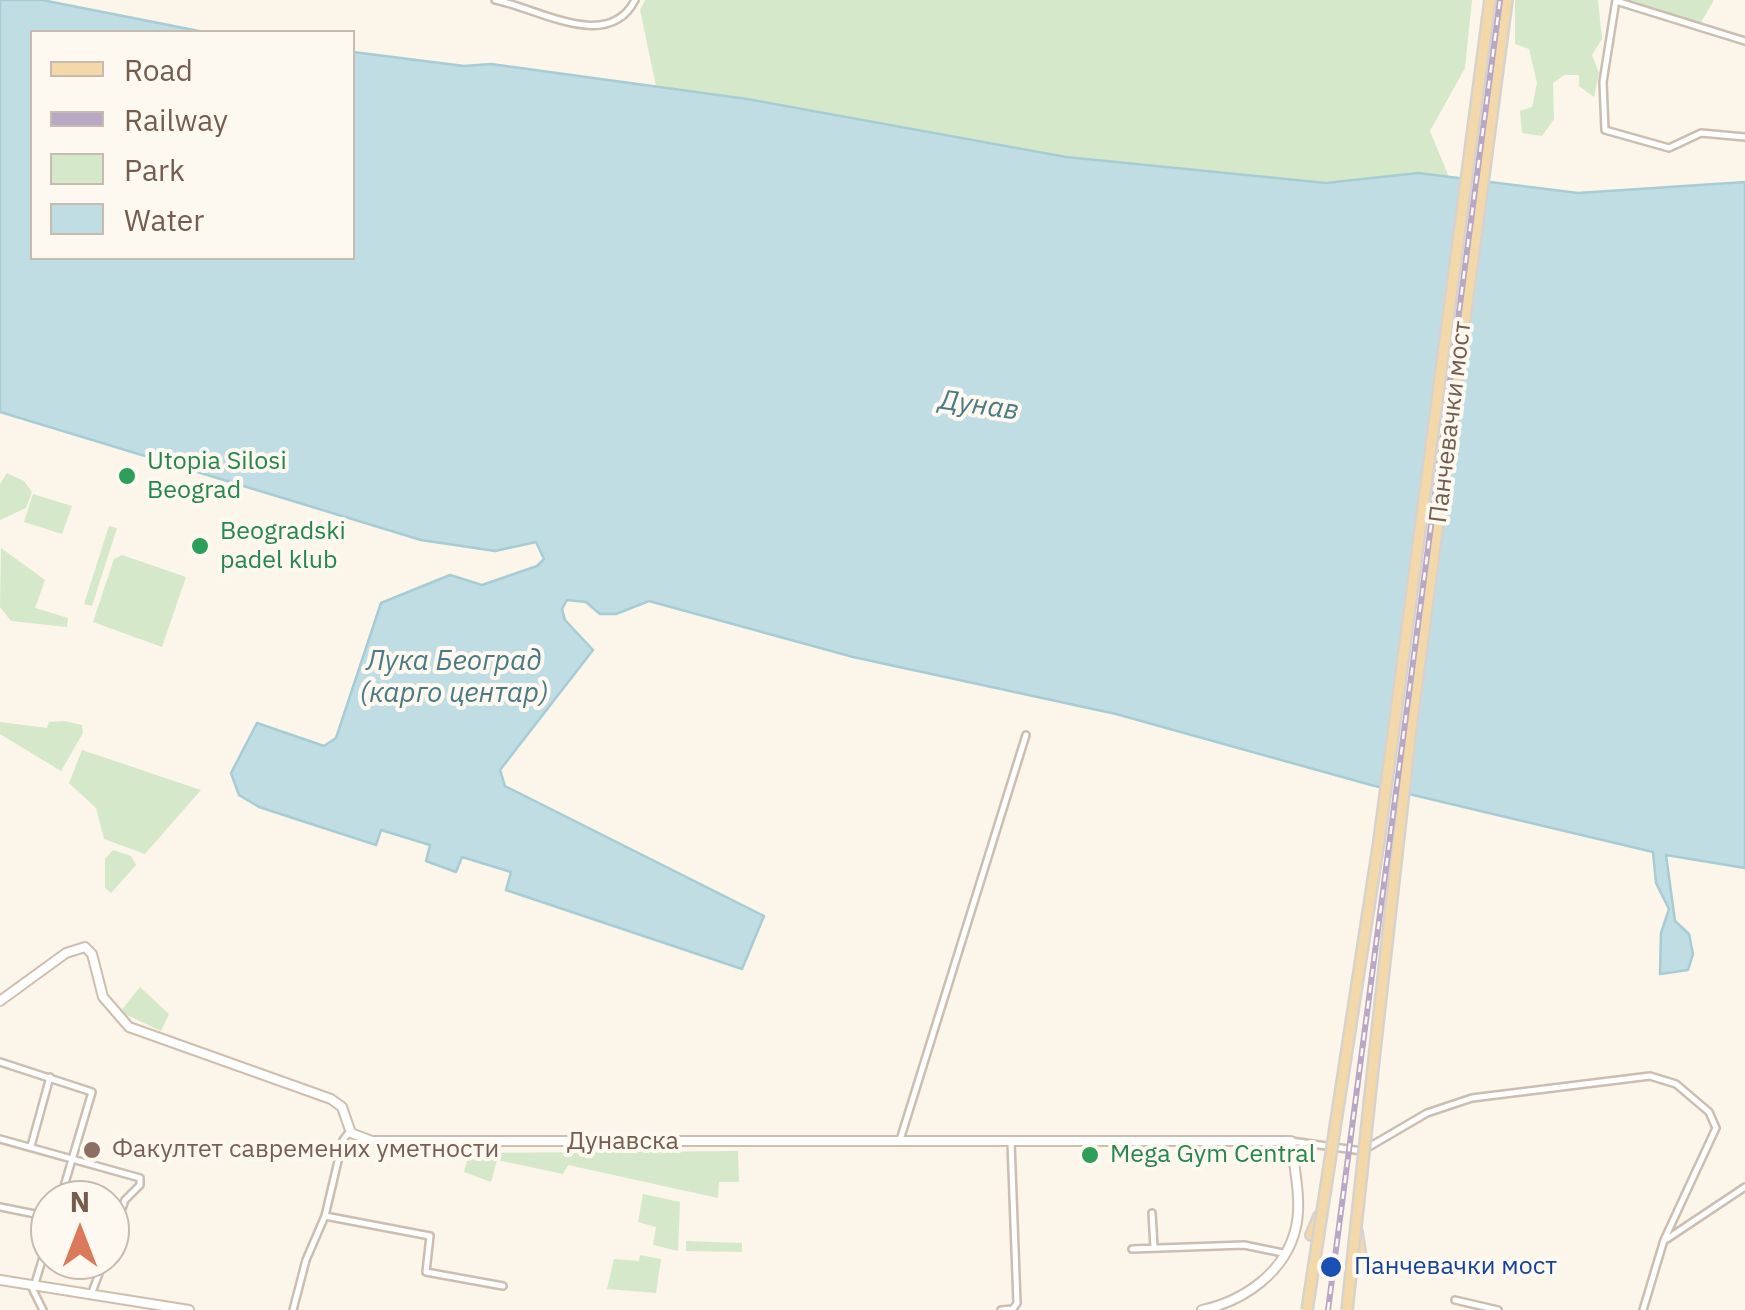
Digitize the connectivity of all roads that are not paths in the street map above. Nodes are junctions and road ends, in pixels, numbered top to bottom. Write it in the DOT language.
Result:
graph roads {
  1 [pos="495,0"];
  2 [pos="635,0"];
  3 [pos="1490,0"];
  4 [pos="1507,0"];
  5 [pos="1616,0"];
  6 [pos="1745,40"];
  7 [pos="1745,137"];
  8 [pos="1026,735"];
  9 [pos="0,1001"];
  10 [pos="0,1062"];
  11 [pos="50,1077"];
  12 [pos="350,1131"];
  13 [pos="0,1138"];
  14 [pos="900,1140"];
  15 [pos="1011,1140"];
  16 [pos="1292,1141"];
  17 [pos="31,1147"];
  18 [pos="73,1158"];
  19 [pos="66,1180"];
  20 [pos="1745,1187"];
  21 [pos="130,1195"];
  22 [pos="0,1207"];
  23 [pos="1323,1209"];
  24 [pos="30,1213"];
  25 [pos="1152,1214"];
  26 [pos="325,1216"];
  27 [pos="1356,1224"];
  28 [pos="1311,1235"];
  29 [pos="1664,1240"];
  30 [pos="1154,1247"];
  31 [pos="1132,1249"];
  32 [pos="1283,1253"];
  33 [pos="1362,1264"];
  34 [pos="0,1280"];
  35 [pos="37,1280"];
  36 [pos="97,1280"];
  37 [pos="35,1286"];
  38 [pos="503,1286"];
  39 [pos="91,1295"];
  40 [pos="1455,1300"];
  41 [pos="42,1310"];
  42 [pos="189,1310"];
  43 [pos="294,1310"];
  44 [pos="1001,1310"];
  45 [pos="1202,1310"];
  46 [pos="1307,1310"];
  47 [pos="1347,1310"];
  48 [pos="1498,1310"];
  49 [pos="1642,1310"];
  1 -- 2 [label="street"];
  3 -- 23 [label="main road, Панчевачки мост, bridge"];
  4 -- 27 [label="main road, Панчевачки мост, bridge"];
  5 -- 6 [label="street"];
  5 -- 7 [label="street"];
  8 -- 14 [label="street"];
  9 -- 12 [label="main road"];
  10 -- 11 [label="street"];
  11 -- 17 [label="street"];
  11 -- 18 [label="street"];
  12 -- 14 [label="main road, Дунавска"];
  12 -- 26 [label="street"];
  13 -- 17 [label="street"];
  14 -- 15 [label="main road, Дунавска"];
  15 -- 16 [label="main road, Дунавска"];
  15 -- 44 [label="street"];
  16 -- 29 [label="street"];
  16 -- 32 [label="main road"];
  17 -- 18 [label="street"];
  18 -- 19 [label="street"];
  18 -- 21 [label="street"];
  20 -- 29 [label="street"];
  22 -- 24 [label="street"];
  23 -- 28 [label="main road, bridge"];
  23 -- 46 [label="main road, Панчевачки мост, bridge"];
  25 -- 30 [label="street"];
  26 -- 38 [label="street"];
  26 -- 43 [label="street"];
  27 -- 33 [label="main road, bridge"];
  27 -- 47 [label="main road, bridge"];
  29 -- 49 [label="street"];
  30 -- 31 [label="street"];
  30 -- 32 [label="street"];
  32 -- 45 [label="main road"];
  34 -- 37 [label="main road"];
  35 -- 37 [label="street"];
  36 -- 39 [label="street"];
  37 -- 39 [label="main road"];
  37 -- 41 [label="street"];
  39 -- 42 [label="main road"];
  40 -- 48 [label="street"];
}
